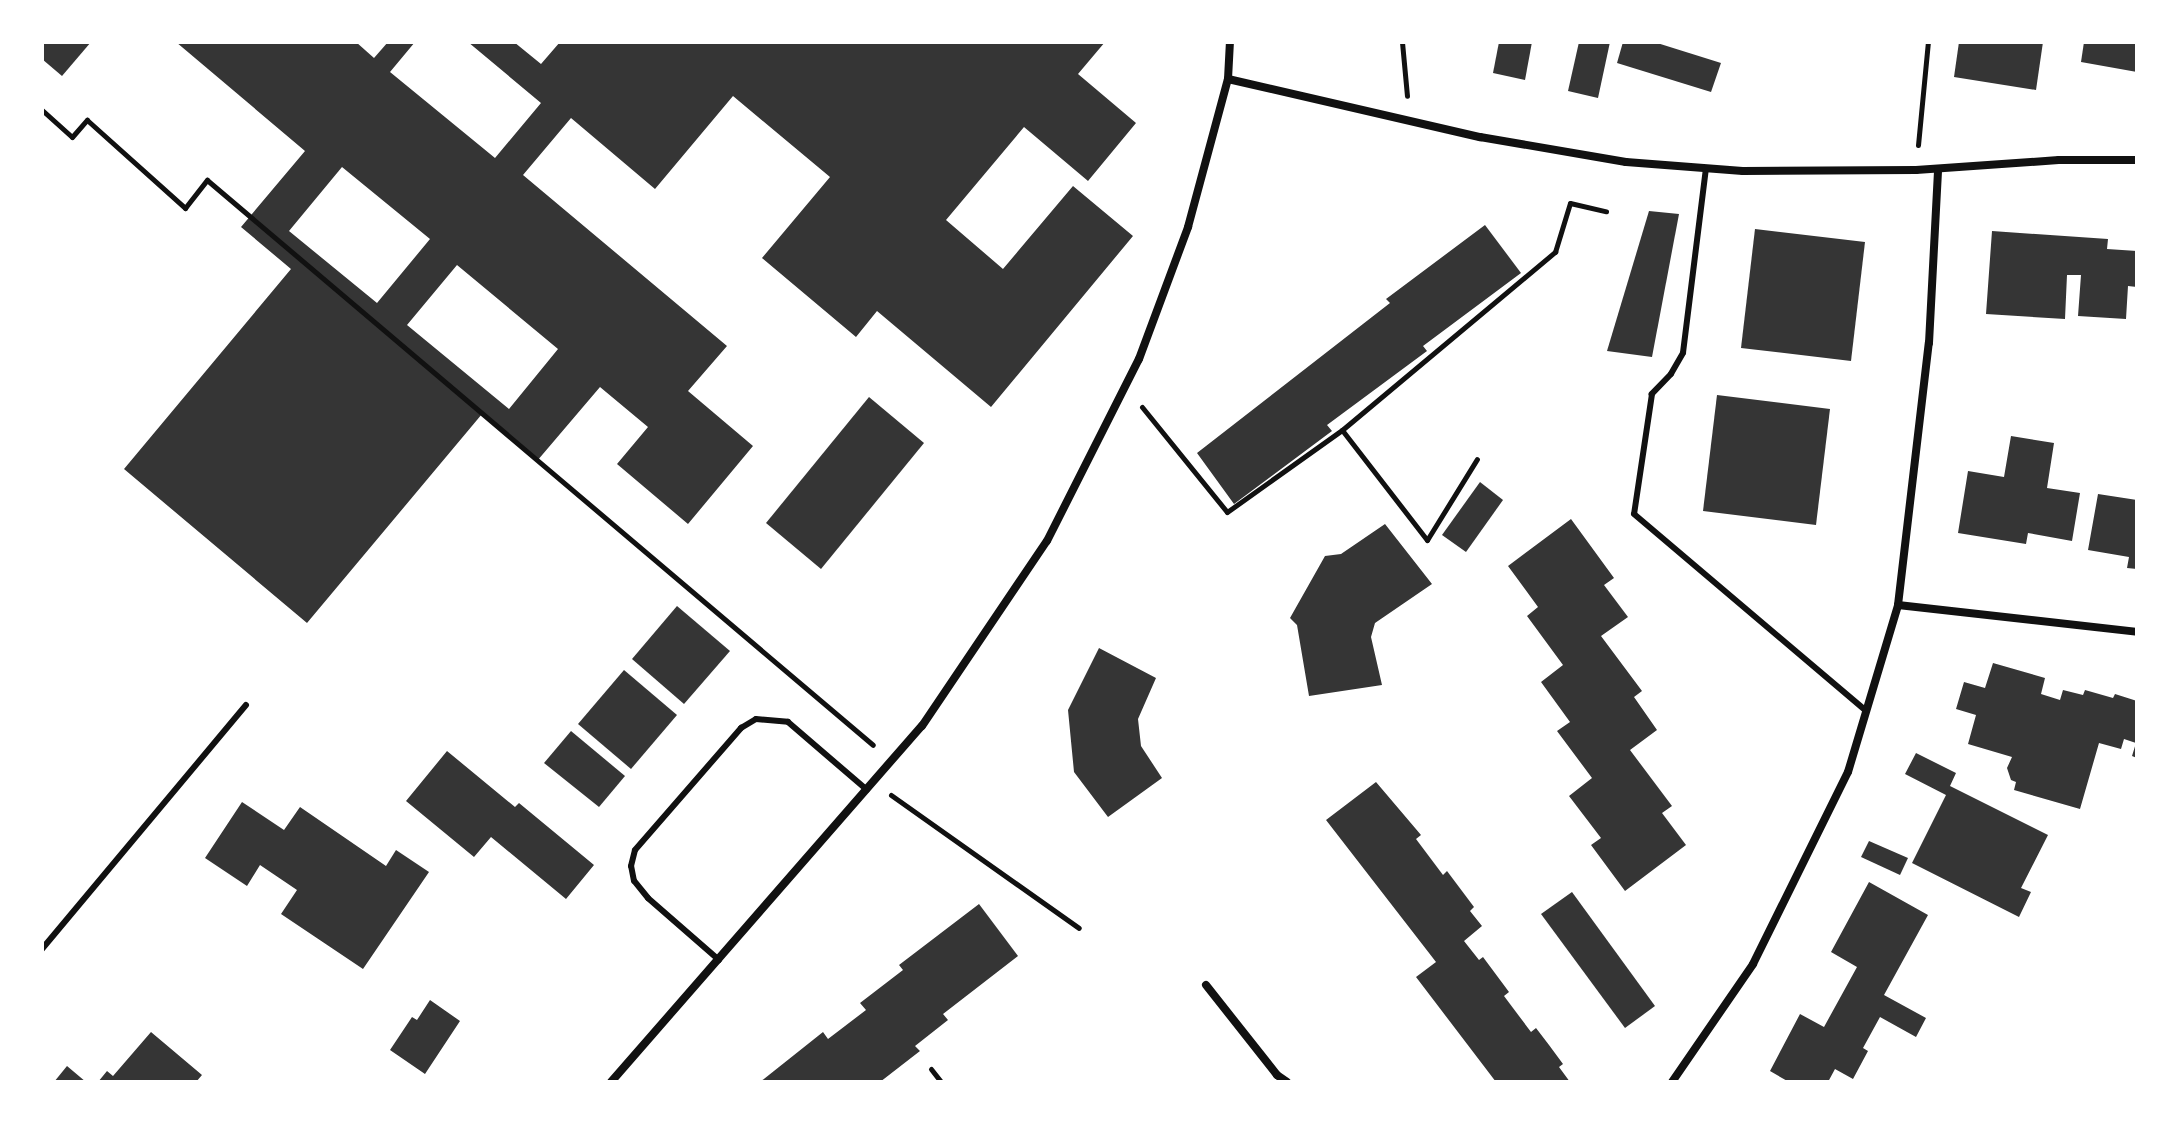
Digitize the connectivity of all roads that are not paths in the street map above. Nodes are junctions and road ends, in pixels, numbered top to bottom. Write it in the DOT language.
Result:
graph roads {
  1 [pos="1230,42"];
  2 [pos="1228,79"];
  3 [pos="2137,160"];
  4 [pos="1706,168"];
  5 [pos="1938,169"];
  6 [pos="1898,605"];
  7 [pos="2137,632"];
  8 [pos="246,705"];
  9 [pos="1866,711"];
  10 [pos="867,790"];
  11 [pos="42,949"];
  12 [pos="719,960"];
  13 [pos="1206,985"];
  14 [pos="611,1082"];
  15 [pos="1287,1082"];
  16 [pos="1672,1082"];
  1 -- 2 [label="street"];
  2 -- 4 [label="street"];
  2 -- 10 [label="street"];
  3 -- 5 [label="street"];
  4 -- 5 [label="street"];
  4 -- 9 [label="lane"];
  5 -- 6 [label="street"];
  6 -- 7 [label="street"];
  6 -- 9 [label="street"];
  8 -- 11 [label="lane"];
  9 -- 16 [label="street"];
  10 -- 12 [label="street"];
  10 -- 12 [label="lane"];
  12 -- 14 [label="street"];
  13 -- 15 [label="street"];
}
